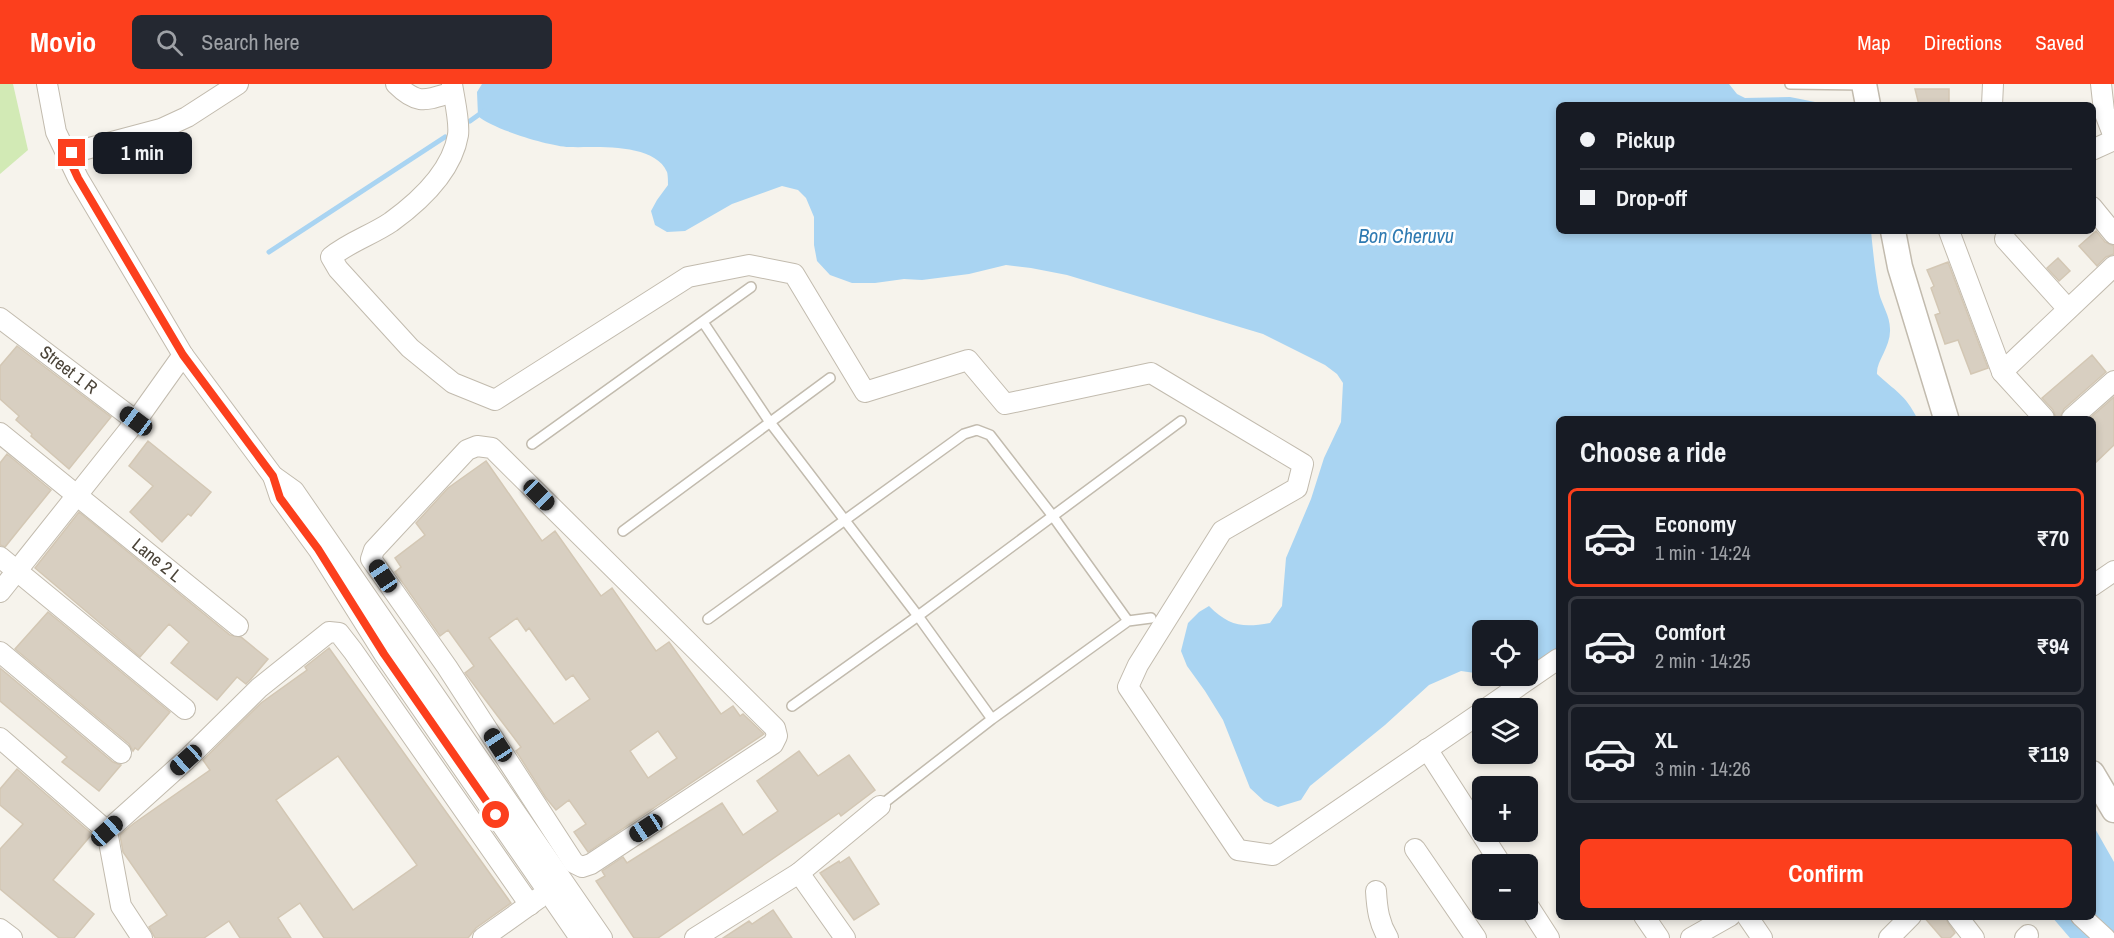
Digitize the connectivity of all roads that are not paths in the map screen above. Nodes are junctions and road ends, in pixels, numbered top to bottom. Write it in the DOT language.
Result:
graph roads {
  1 [pos="47,84"];
  2 [pos="238,84"];
  3 [pos="396,84"];
  4 [pos="1790,84"];
  5 [pos="1993,84"];
  6 [pos="2101,84"];
  7 [pos="452,88"];
  8 [pos="1865,91"];
  9 [pos="1992,102"];
  10 [pos="2114,139"];
  11 [pos="2096,148"];
  12 [pos="67,154"];
  13 [pos="2096,211"];
  14 [pos="2112,228"];
  15 [pos="1894,234"];
  16 [pos="1950,234"];
  17 [pos="2005,238"];
  18 [pos="2114,266"];
  19 [pos="751,287"];
  20 [pos="2068,309"];
  21 [pos="0,318"];
  22 [pos="703,322"];
  23 [pos="183,355"];
  24 [pos="2002,372"];
  25 [pos="830,378"];
  26 [pos="2114,381"];
  27 [pos="1945,416"];
  28 [pos="2042,416"];
  29 [pos="2074,416"];
  30 [pos="136,421"];
  31 [pos="770,421"];
  32 [pos="1181,421"];
  33 [pos="0,433"];
  34 [pos="532,444"];
  35 [pos="76,495"];
  36 [pos="1052,515"];
  37 [pos="845,519"];
  38 [pos="623,531"];
  39 [pos="323,545"];
  40 [pos="0,557"];
  41 [pos="17,571"];
  42 [pos="2114,571"];
  43 [pos="2096,583"];
  44 [pos="0,592"];
  45 [pos="350,602"];
  46 [pos="918,616"];
  47 [pos="1151,618"];
  48 [pos="708,619"];
  49 [pos="1128,621"];
  50 [pos="238,626"];
  51 [pos="339,633"];
  52 [pos="429,644"];
  53 [pos="353,651"];
  54 [pos="0,652"];
  55 [pos="384,654"];
  56 [pos="1556,660"];
  57 [pos="447,667"];
  58 [pos="414,673"];
  59 [pos="1501,698"];
  60 [pos="792,706"];
  61 [pos="186,709"];
  62 [pos="1472,719"];
  63 [pos="992,720"];
  64 [pos="0,738"];
  65 [pos="1427,749"];
  66 [pos="121,753"];
  67 [pos="2096,780"];
  68 [pos="880,806"];
  69 [pos="2114,810"];
  70 [pos="107,831"];
  71 [pos="1415,849"];
  72 [pos="1495,854"];
  73 [pos="799,873"];
  74 [pos="1376,891"];
  75 [pos="549,892"];
  76 [pos="530,905"];
  77 [pos="1537,920"];
  78 [pos="1647,920"];
  79 [pos="1723,920"];
  80 [pos="1750,920"];
  81 [pos="1907,920"];
  82 [pos="1960,920"];
  83 [pos="2085,920"];
  84 [pos="0,929"];
  85 [pos="12,938"];
  86 [pos="142,938"];
  87 [pos="483,938"];
  88 [pos="580,938"];
  89 [pos="602,938"];
  90 [pos="695,938"];
  91 [pos="844,938"];
  92 [pos="1388,938"];
  93 [pos="1476,938"];
  94 [pos="1549,938"];
  95 [pos="1659,938"];
  96 [pos="1691,938"];
  97 [pos="1762,938"];
  98 [pos="1889,938"];
  99 [pos="1974,938"];
  100 [pos="2105,938"];
  1 -- 12 [label="street"];
  2 -- 12 [label="street"];
  3 -- 7 [label="street"];
  4 -- 8 [label="lane"];
  5 -- 9 [label="street"];
  6 -- 10 [label="street"];
  7 -- 65 [label="street"];
  10 -- 11 [label="street"];
  12 -- 23 [label="street"];
  13 -- 14 [label="street"];
  15 -- 27 [label="street"];
  16 -- 24 [label="street"];
  17 -- 20 [label="street"];
  18 -- 20 [label="street"];
  19 -- 22 [label="lane"];
  20 -- 24 [label="street"];
  21 -- 30 [label="street, Street 1 R"];
  22 -- 31 [label="lane"];
  22 -- 34 [label="lane"];
  23 -- 30 [label="street"];
  23 -- 39 [label="street"];
  24 -- 28 [label="street"];
  25 -- 31 [label="lane"];
  26 -- 29 [label="street"];
  30 -- 35 [label="street"];
  31 -- 37 [label="lane"];
  31 -- 38 [label="lane"];
  32 -- 36 [label="lane"];
  33 -- 35 [label="street, Lane 2 L"];
  35 -- 41 [label="street"];
  35 -- 50 [label="street, Lane 2 L"];
  36 -- 37 [label="lane"];
  36 -- 46 [label="lane"];
  36 -- 49 [label="lane"];
  37 -- 46 [label="lane"];
  37 -- 48 [label="lane"];
  39 -- 45 [label="street"];
  39 -- 58 [label="street"];
  40 -- 41 [label="street"];
  41 -- 44 [label="street"];
  41 -- 61 [label="street"];
  42 -- 43 [label="street"];
  45 -- 51 [label="street"];
  45 -- 55 [label="street"];
  46 -- 60 [label="lane"];
  46 -- 63 [label="lane"];
  47 -- 49 [label="lane"];
  49 -- 63 [label="lane"];
  51 -- 53 [label="street"];
  51 -- 70 [label="street"];
  52 -- 57 [label="street"];
  52 -- 57 [label="street"];
  52 -- 58 [label="street"];
  53 -- 55 [label="street"];
  53 -- 76 [label="street"];
  54 -- 66 [label="street"];
  55 -- 58 [label="street"];
  56 -- 59 [label="street"];
  57 -- 58 [label="street"];
  58 -- 75 [label="street"];
  58 -- 89 [label="street"];
  62 -- 65 [label="street"];
  63 -- 68 [label="lane"];
  64 -- 70 [label="street"];
  65 -- 72 [label="street"];
  67 -- 69 [label="street"];
  68 -- 73 [label="street"];
  70 -- 86 [label="street"];
  71 -- 93 [label="street"];
  73 -- 90 [label="street"];
  73 -- 91 [label="street"];
  74 -- 92 [label="street"];
  75 -- 76 [label="street"];
  75 -- 88 [label="street"];
  76 -- 87 [label="street"];
  77 -- 94 [label="street"];
  78 -- 95 [label="street"];
  79 -- 96 [label="street"];
  80 -- 97 [label="street"];
  81 -- 98 [label="street"];
  82 -- 99 [label="street"];
  83 -- 100 [label="street"];
  84 -- 85 [label="street"];
}
